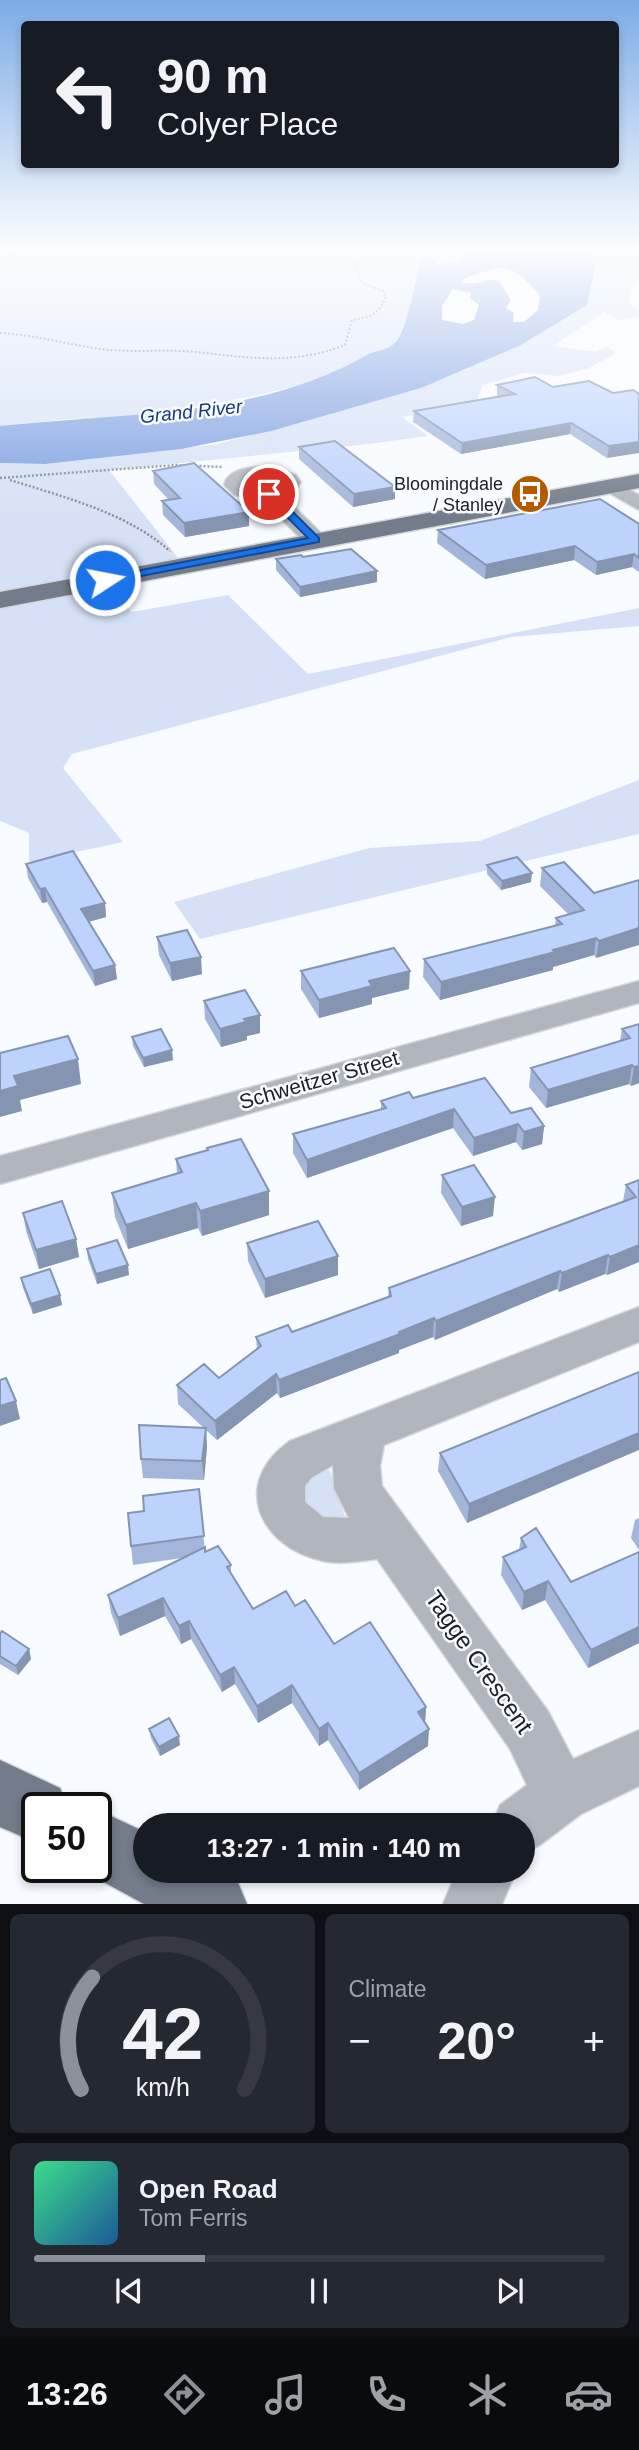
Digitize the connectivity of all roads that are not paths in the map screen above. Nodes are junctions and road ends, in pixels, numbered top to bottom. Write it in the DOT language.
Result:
graph roads {
  1 [pos="246,475"];
  2 [pos="639,481"];
  3 [pos="611,486"];
  4 [pos="639,504"];
  5 [pos="316,540"];
  6 [pos="0,600"];
  7 [pos="639,992"];
  8 [pos="0,1170"];
  9 [pos="639,1324"];
  10 [pos="364,1432"];
  11 [pos="389,1535"];
  12 [pos="639,1757"];
  13 [pos="0,1792"];
  14 [pos="21,1803"];
  15 [pos="541,1810"];
  16 [pos="112,1850"];
  17 [pos="133,1862"];
  18 [pos="173,1883"];
  19 [pos="482,1883"];
  20 [pos="213,1904"];
  21 [pos="472,1904"];
  1 -- 5 [label="street"];
  2 -- 3 [label="main road"];
  3 -- 4 [label="street"];
  3 -- 5 [label="main road"];
  5 -- 6 [label="main road"];
  7 -- 8 [label="street, Schweitzer Street"];
  9 -- 10 [label="street"];
  10 -- 11 [label="street, Tagge Crescent"];
  10 -- 11 [label="street"];
  11 -- 15 [label="street, Tagge Crescent"];
  12 -- 15 [label="street"];
  13 -- 14 [label="main road"];
  16 -- 17 [label="main road"];
  18 -- 20 [label="main road"];
  19 -- 21 [label="street"];
}
